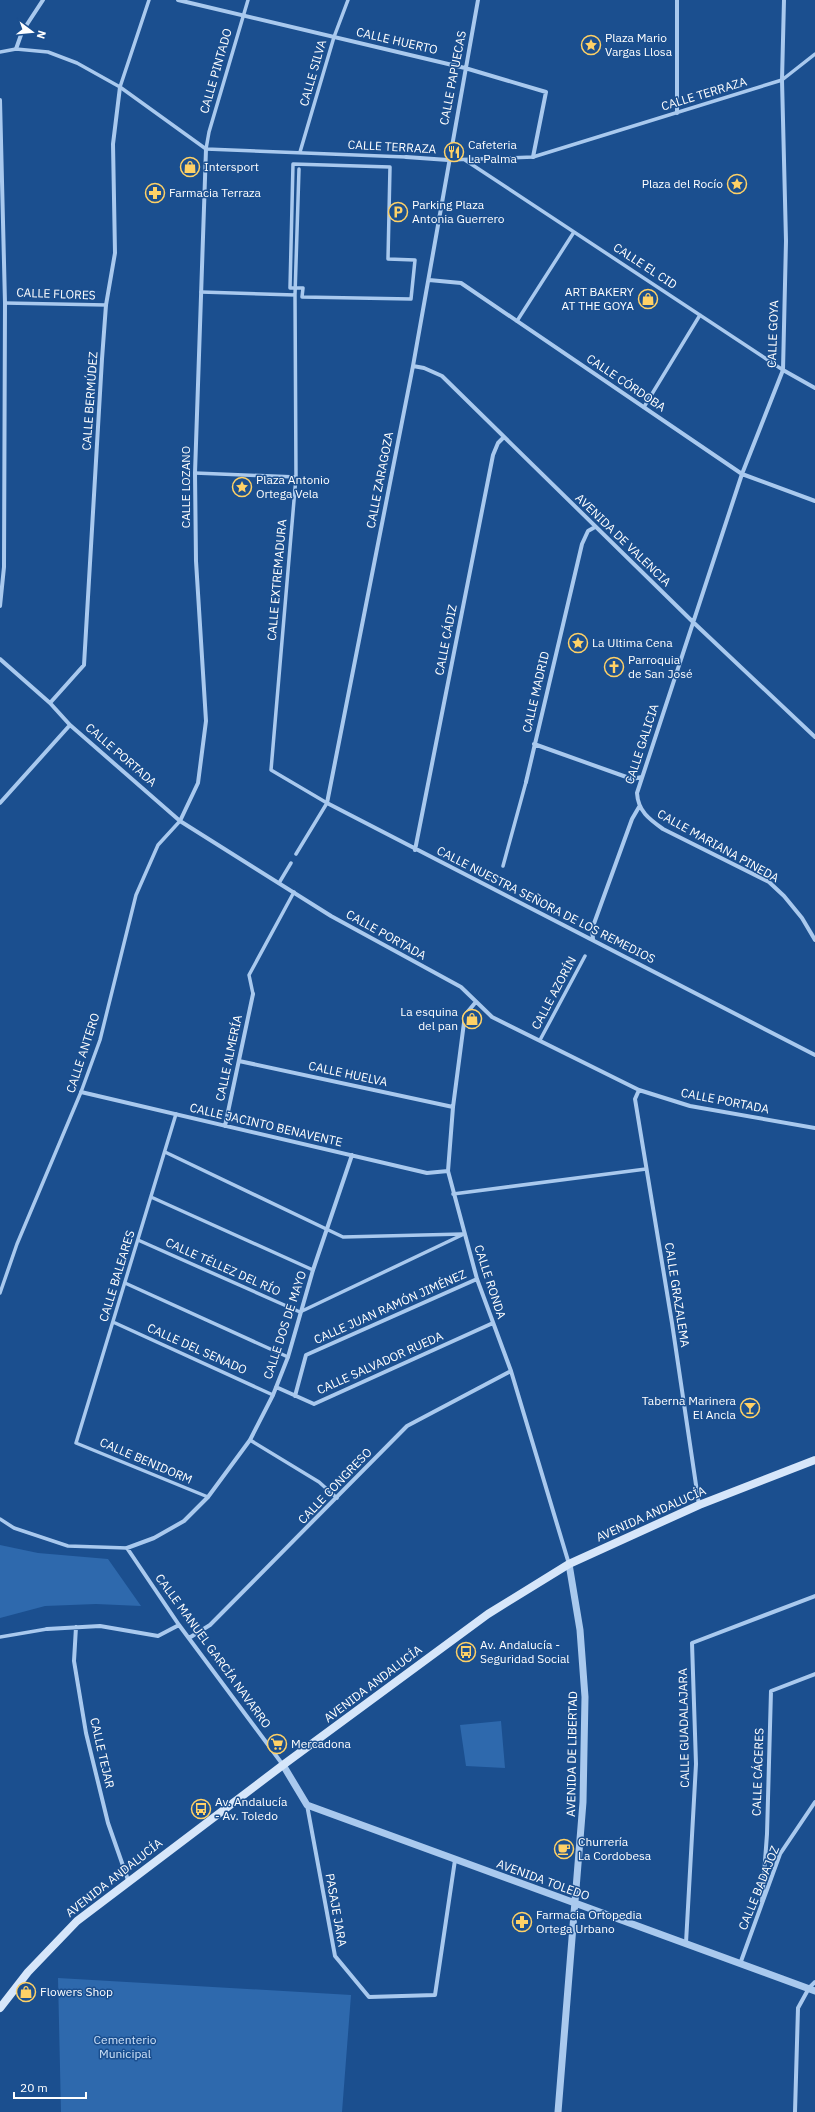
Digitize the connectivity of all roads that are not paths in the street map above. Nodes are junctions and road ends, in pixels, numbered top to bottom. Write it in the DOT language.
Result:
graph roads {
  1 [pos="43,0"];
  2 [pos="149,0"];
  3 [pos="178,0"];
  4 [pos="248,0"];
  5 [pos="348,0"];
  6 [pos="478,0"];
  7 [pos="677,0"];
  8 [pos="784,0"];
  9 [pos="243,15"];
  10 [pos="334,37"];
  11 [pos="16,49"];
  12 [pos="0,52"];
  13 [pos="815,54"];
  14 [pos="465,68"];
  15 [pos="782,80"];
  16 [pos="120,87"];
  17 [pos="0,100"];
  18 [pos="678,113"];
  19 [pos="206,149"];
  20 [pos="300,152"];
  21 [pos="406,157"];
  22 [pos="533,157"];
  23 [pos="464,159"];
  24 [pos="448,160"];
  25 [pos="299,169"];
  26 [pos="574,232"];
  27 [pos="429,280"];
  28 [pos="296,288"];
  29 [pos="201,292"];
  30 [pos="295,295"];
  31 [pos="5,302"];
  32 [pos="106,305"];
  33 [pos="700,315"];
  34 [pos="517,321"];
  35 [pos="413,366"];
  36 [pos="783,370"];
  37 [pos="815,388"];
  38 [pos="644,407"];
  39 [pos="504,437"];
  40 [pos="195,473"];
  41 [pos="742,474"];
  42 [pos="296,478"];
  43 [pos="815,501"];
  44 [pos="595,527"];
  45 [pos="0,606"];
  46 [pos="693,622"];
  47 [pos="0,659"];
  48 [pos="50,703"];
  49 [pos="70,725"];
  50 [pos="815,737"];
  51 [pos="534,744"];
  52 [pos="271,770"];
  53 [pos="642,776"];
  54 [pos="526,782"];
  55 [pos="0,803"];
  56 [pos="326,803"];
  57 [pos="639,807"];
  58 [pos="180,821"];
  59 [pos="415,850"];
  60 [pos="296,854"];
  61 [pos="291,862"];
  62 [pos="502,866"];
  63 [pos="279,883"];
  64 [pos="294,892"];
  65 [pos="593,939"];
  66 [pos="815,940"];
  67 [pos="585,956"];
  68 [pos="253,994"];
  69 [pos="475,1003"];
  70 [pos="540,1040"];
  71 [pos="815,1055"];
  72 [pos="239,1061"];
  73 [pos="640,1090"];
  74 [pos="81,1092"];
  75 [pos="453,1107"];
  76 [pos="176,1114"];
  77 [pos="225,1126"];
  78 [pos="815,1128"];
  79 [pos="165,1152"];
  80 [pos="352,1155"];
  81 [pos="646,1169"];
  82 [pos="448,1171"];
  83 [pos="453,1194"];
  84 [pos="151,1197"];
  85 [pos="326,1230"];
  86 [pos="464,1234"];
  87 [pos="138,1240"];
  88 [pos="313,1270"];
  89 [pos="477,1279"];
  90 [pos="125,1283"];
  91 [pos="0,1293"];
  92 [pos="300,1312"];
  93 [pos="113,1322"];
  94 [pos="493,1323"];
  95 [pos="288,1357"];
  96 [pos="511,1371"];
  97 [pos="276,1387"];
  98 [pos="273,1395"];
  99 [pos="295,1396"];
  100 [pos="250,1440"];
  101 [pos="76,1443"];
  102 [pos="815,1460"];
  103 [pos="208,1498"];
  104 [pos="337,1498"];
  105 [pos="699,1505"];
  106 [pos="0,1519"];
  107 [pos="127,1548"];
  108 [pos="569,1564"];
  109 [pos="815,1596"];
  110 [pos="179,1625"];
  111 [pos="76,1627"];
  112 [pos="47,1629"];
  113 [pos="0,1637"];
  114 [pos="189,1638"];
  115 [pos="815,1674"];
  116 [pos="283,1765"];
  117 [pos="815,1802"];
  118 [pos="307,1805"];
  119 [pos="455,1860"];
  120 [pos="128,1880"];
  121 [pos="762,1902"];
  122 [pos="576,1903"];
  123 [pos="686,1943"];
  124 [pos="740,1964"];
  125 [pos="815,1982"];
  126 [pos="812,1990"];
  127 [pos="0,2008"];
  128 [pos="558,2112"];
  129 [pos="795,2112"];
  1 -- 11 [label="street"];
  2 -- 16 [label="street"];
  3 -- 9 [label="street, CALLE HUERTO"];
  4 -- 9 [label="street, CALLE PINTADO"];
  5 -- 10 [label="street, CALLE SILVA"];
  6 -- 14 [label="street, CALLE PAPUECAS"];
  7 -- 18 [label="street"];
  8 -- 15 [label="street, CALLE GOYA"];
  9 -- 10 [label="street, CALLE HUERTO"];
  9 -- 19 [label="street, CALLE PINTADO"];
  10 -- 14 [label="street, CALLE HUERTO"];
  10 -- 20 [label="street, CALLE SILVA"];
  11 -- 12 [label="street"];
  11 -- 16 [label="street"];
  13 -- 15 [label="street, CALLE TERRAZA"];
  14 -- 22 [label="street, CALLE HUERTO"];
  14 -- 24 [label="street, CALLE PAPUECAS"];
  15 -- 18 [label="street, CALLE TERRAZA"];
  15 -- 36 [label="street, CALLE GOYA"];
  16 -- 19 [label="street"];
  16 -- 32 [label="street, CALLE BERMÚDEZ"];
  17 -- 31 [label="street"];
  18 -- 22 [label="street, CALLE TERRAZA"];
  19 -- 20 [label="street, CALLE TERRAZA"];
  19 -- 29 [label="street, CALLE LOZANO"];
  20 -- 21 [label="street, CALLE TERRAZA"];
  21 -- 24 [label="street, CALLE TERRAZA"];
  22 -- 23 [label="street, CALLE TERRAZA"];
  23 -- 24 [label="street, CALLE TERRAZA"];
  23 -- 26 [label="street, CALLE EL CID"];
  24 -- 27 [label="street, CALLE ZARAGOZA"];
  25 -- 28 [label="street, CALLE EXTREMADURA"];
  26 -- 33 [label="street, CALLE EL CID"];
  26 -- 34 [label="street"];
  27 -- 34 [label="street, CALLE CÓRDOBA"];
  27 -- 35 [label="street, CALLE ZARAGOZA"];
  28 -- 28 [label="street"];
  28 -- 30 [label="street, CALLE EXTREMADURA"];
  29 -- 30 [label="street"];
  29 -- 40 [label="street, CALLE LOZANO"];
  30 -- 42 [label="street, CALLE EXTREMADURA"];
  31 -- 32 [label="street, CALLE FLORES"];
  31 -- 45 [label="street"];
  32 -- 48 [label="street, CALLE BERMÚDEZ"];
  33 -- 36 [label="street, CALLE EL CID"];
  33 -- 38 [label="street"];
  34 -- 38 [label="street, CALLE CÓRDOBA"];
  35 -- 39 [label="street, AVENIDA DE VALENCIA"];
  35 -- 56 [label="street, CALLE ZARAGOZA"];
  36 -- 37 [label="street, CALLE EL CID"];
  36 -- 41 [label="street, CALLE GOYA"];
  38 -- 41 [label="street, CALLE CÓRDOBA"];
  39 -- 44 [label="street, AVENIDA DE VALENCIA"];
  39 -- 59 [label="street, CALLE CÁDIZ"];
  40 -- 42 [label="street"];
  40 -- 58 [label="street, CALLE LOZANO"];
  41 -- 43 [label="street, CALLE CÓRDOBA"];
  41 -- 46 [label="street, CALLE GOYA"];
  42 -- 52 [label="street, CALLE EXTREMADURA"];
  44 -- 46 [label="street, AVENIDA DE VALENCIA"];
  44 -- 51 [label="street, CALLE MADRID"];
  46 -- 50 [label="street, AVENIDA DE VALENCIA"];
  46 -- 53 [label="street, CALLE GALICIA"];
  47 -- 48 [label="street, CALLE PORTADA"];
  48 -- 49 [label="street, CALLE PORTADA"];
  49 -- 55 [label="street"];
  49 -- 58 [label="street, CALLE PORTADA"];
  51 -- 53 [label="street"];
  51 -- 54 [label="street, CALLE MADRID"];
  52 -- 56 [label="street, CALLE NUESTRA SEÑORA DE LOS REMEDIOS"];
  53 -- 57 [label="street, CALLE GALICIA"];
  54 -- 62 [label="street, CALLE MADRID"];
  56 -- 59 [label="street, CALLE NUESTRA SEÑORA DE LOS REMEDIOS"];
  56 -- 60 [label="street"];
  57 -- 65 [label="street, CALLE GALICIA"];
  57 -- 66 [label="street, CALLE MARIANA PINEDA"];
  58 -- 63 [label="street, CALLE PORTADA"];
  58 -- 74 [label="street, CALLE ANTERO"];
  59 -- 65 [label="street, CALLE NUESTRA SEÑORA DE LOS REMEDIOS"];
  61 -- 63 [label="street"];
  63 -- 64 [label="street, CALLE PORTADA"];
  64 -- 68 [label="street"];
  64 -- 69 [label="street, CALLE PORTADA"];
  65 -- 71 [label="street, CALLE NUESTRA SEÑORA DE LOS REMEDIOS"];
  67 -- 70 [label="street, CALLE AZORÍN"];
  68 -- 72 [label="street, CALLE ALMERÍA"];
  69 -- 70 [label="street, CALLE PORTADA"];
  69 -- 75 [label="street, CALLE RONDA"];
  70 -- 73 [label="street, CALLE PORTADA"];
  72 -- 75 [label="street, CALLE HUELVA"];
  72 -- 77 [label="street, CALLE ALMERÍA"];
  73 -- 78 [label="street, CALLE PORTADA"];
  73 -- 81 [label="street, CALLE GRAZALEMA"];
  74 -- 76 [label="street, CALLE JACINTO BENAVENTE"];
  74 -- 91 [label="street, CALLE ANTERO"];
  75 -- 82 [label="street, CALLE RONDA"];
  76 -- 77 [label="street, CALLE JACINTO BENAVENTE"];
  76 -- 79 [label="street, CALLE BALEARES"];
  77 -- 80 [label="street, CALLE JACINTO BENAVENTE"];
  79 -- 84 [label="street, CALLE BALEARES"];
  79 -- 85 [label="street"];
  80 -- 82 [label="street, CALLE JACINTO BENAVENTE"];
  80 -- 85 [label="street, CALLE DOS DE MAYO"];
  81 -- 83 [label="street"];
  81 -- 105 [label="street, CALLE GRAZALEMA"];
  82 -- 83 [label="street, CALLE RONDA"];
  83 -- 86 [label="street, CALLE RONDA"];
  84 -- 87 [label="street, CALLE BALEARES"];
  84 -- 88 [label="street"];
  85 -- 86 [label="street"];
  85 -- 88 [label="street, CALLE DOS DE MAYO"];
  86 -- 89 [label="street, CALLE RONDA"];
  86 -- 92 [label="street"];
  87 -- 90 [label="street, CALLE BALEARES"];
  87 -- 92 [label="street, CALLE TÉLLEZ DEL RÍO"];
  88 -- 92 [label="street, CALLE DOS DE MAYO"];
  89 -- 94 [label="street, CALLE RONDA"];
  89 -- 99 [label="street, CALLE JUAN RAMÓN JIMÉNEZ"];
  90 -- 93 [label="street, CALLE BALEARES"];
  90 -- 95 [label="street"];
  92 -- 95 [label="street, CALLE DOS DE MAYO"];
  93 -- 98 [label="street, CALLE DEL SENADO"];
  93 -- 101 [label="street, CALLE BALEARES"];
  94 -- 96 [label="street, CALLE RONDA"];
  94 -- 99 [label="street, CALLE SALVADOR RUEDA"];
  95 -- 97 [label="street, CALLE DOS DE MAYO"];
  96 -- 104 [label="street, CALLE CONGRESO"];
  96 -- 108 [label="street, CALLE RONDA"];
  97 -- 98 [label="street, CALLE DOS DE MAYO"];
  97 -- 99 [label="street, CALLE SALVADOR RUEDA"];
  98 -- 100 [label="street, CALLE DOS DE MAYO"];
  100 -- 103 [label="street, CALLE DOS DE MAYO"];
  100 -- 104 [label="street"];
  101 -- 103 [label="street, CALLE BENIDORM"];
  102 -- 105 [label="main road, AVENIDA ANDALUCÍA"];
  103 -- 107 [label="street, CALLE DOS DE MAYO"];
  104 -- 114 [label="street, CALLE CONGRESO"];
  105 -- 108 [label="main road, AVENIDA ANDALUCÍA"];
  106 -- 107 [label="street, CALLE DOS DE MAYO"];
  107 -- 110 [label="street, CALLE MANUEL GARCÍA NAVARRO"];
  108 -- 116 [label="main road, AVENIDA ANDALUCÍA"];
  108 -- 122 [label="street, AVENIDA DE LIBERTAD"];
  109 -- 123 [label="street, CALLE GUADALAJARA"];
  110 -- 111 [label="street"];
  110 -- 114 [label="street, CALLE MANUEL GARCÍA NAVARRO"];
  111 -- 112 [label="street"];
  111 -- 120 [label="street, CALLE TEJAR"];
  112 -- 113 [label="street"];
  114 -- 116 [label="street, CALLE MANUEL GARCÍA NAVARRO"];
  115 -- 121 [label="street, CALLE CÁCERES"];
  116 -- 118 [label="street"];
  116 -- 120 [label="main road, AVENIDA ANDALUCÍA"];
  117 -- 121 [label="street, CALLE BADAJOZ"];
  118 -- 119 [label="street, AVENIDA TOLEDO"];
  118 -- 119 [label="street, PASAJE JARA"];
  119 -- 122 [label="street, AVENIDA TOLEDO"];
  120 -- 127 [label="main road, AVENIDA ANDALUCÍA"];
  121 -- 124 [label="street, CALLE BADAJOZ"];
  122 -- 123 [label="street, AVENIDA TOLEDO"];
  122 -- 128 [label="street, AVENIDA DE LIBERTAD"];
  123 -- 124 [label="street, AVENIDA TOLEDO"];
  124 -- 126 [label="street, AVENIDA TOLEDO"];
  125 -- 126 [label="street"];
  126 -- 129 [label="street"];
}
